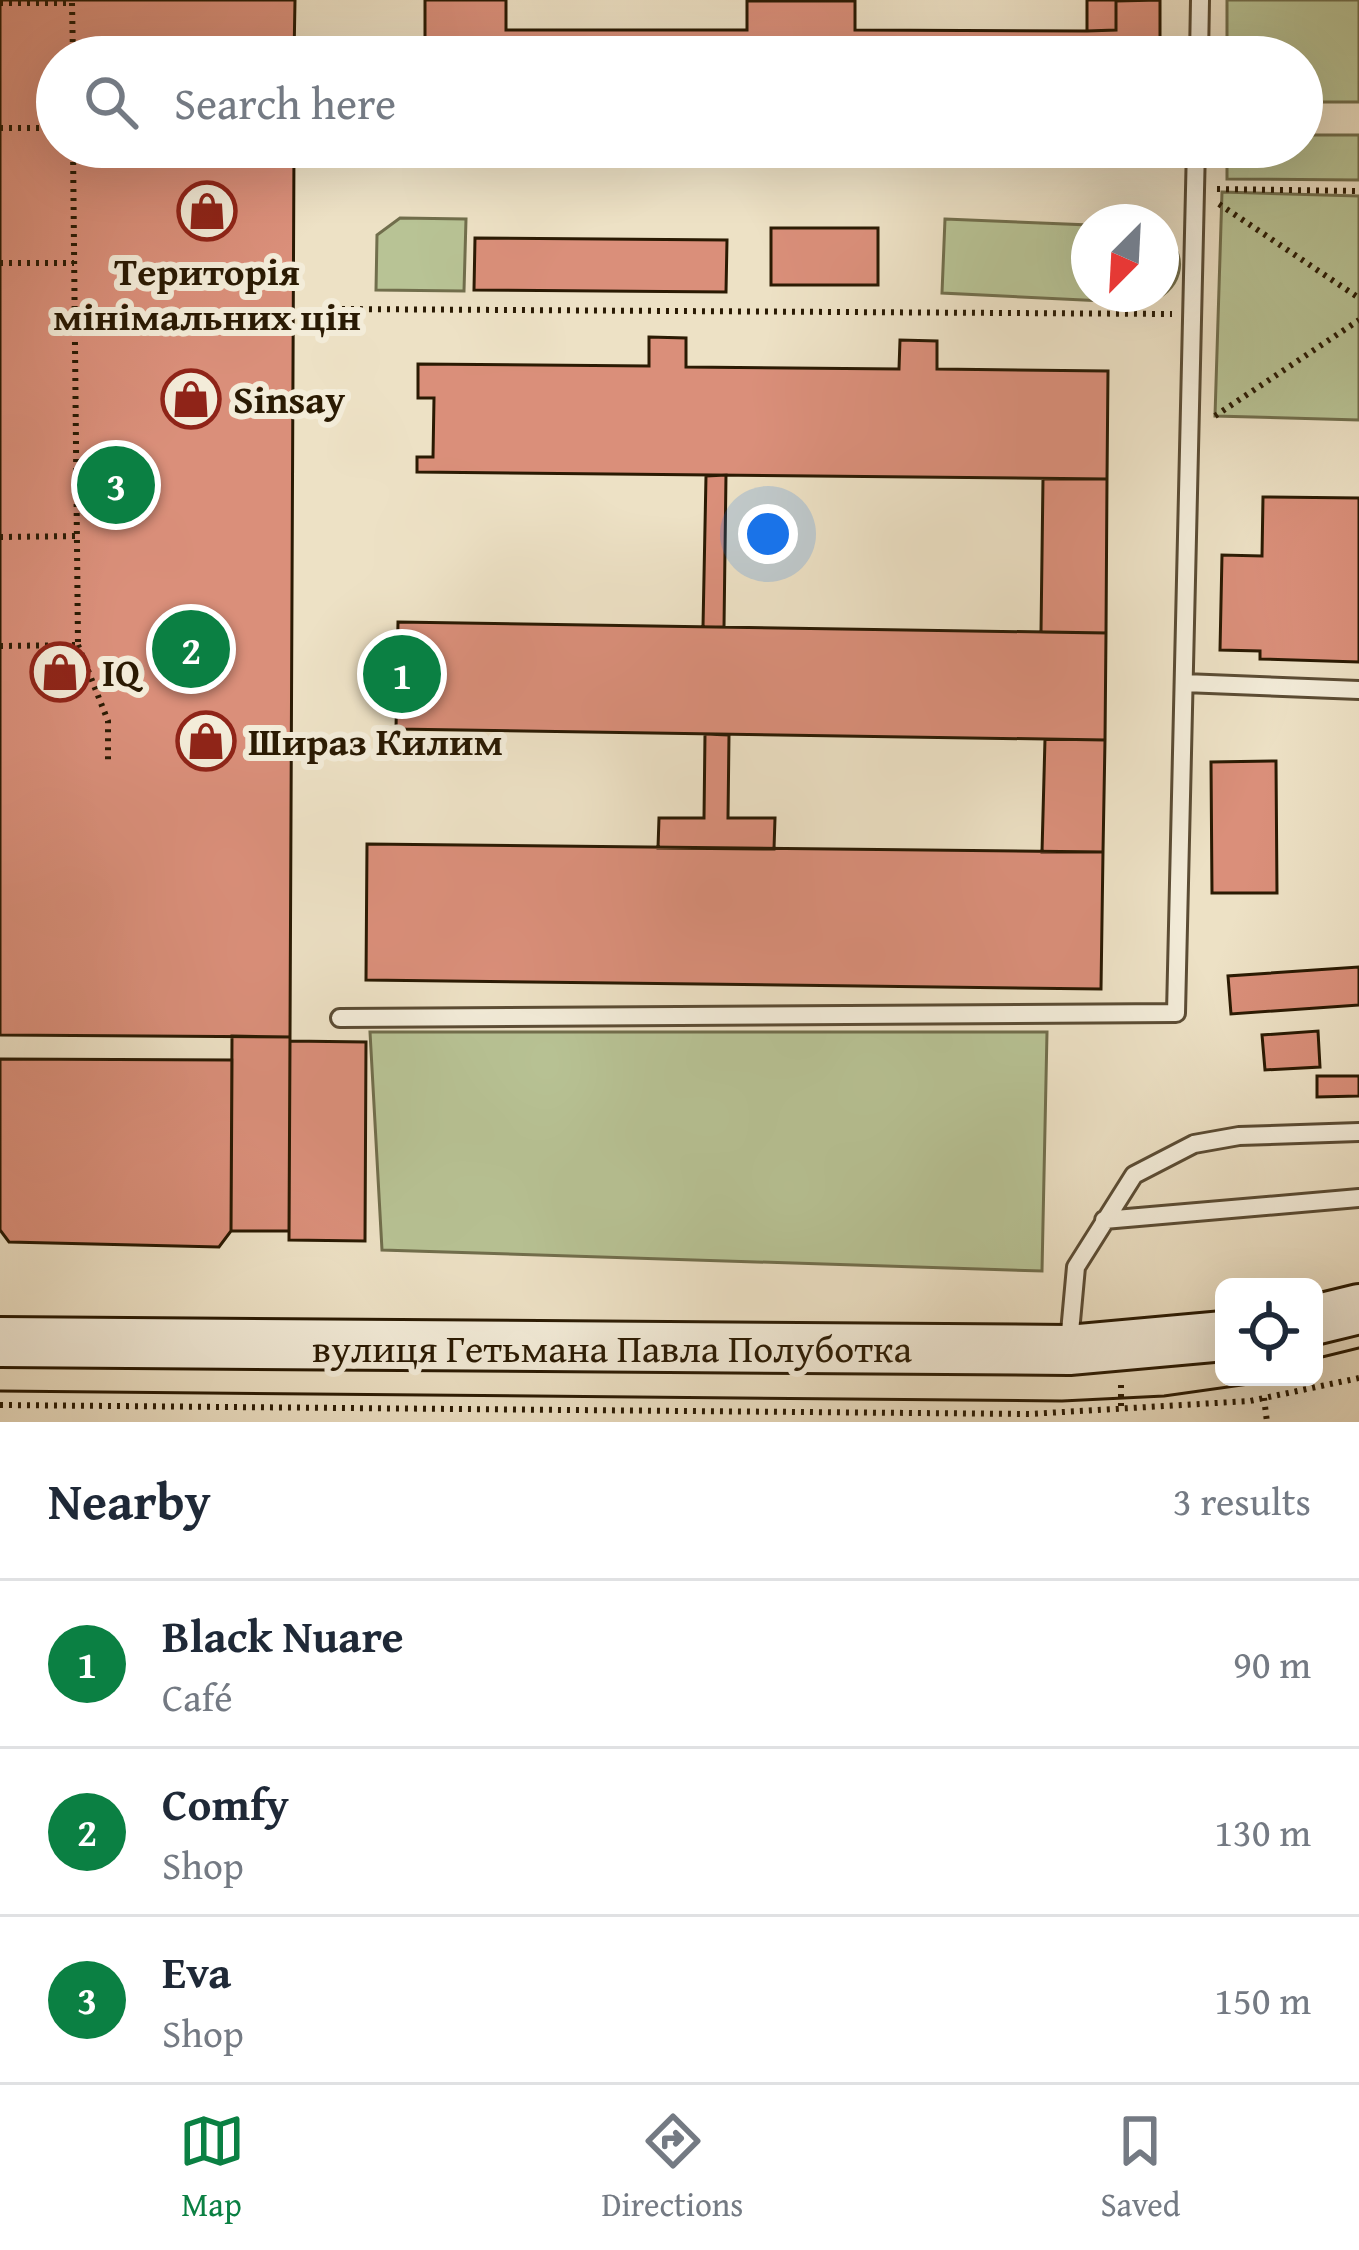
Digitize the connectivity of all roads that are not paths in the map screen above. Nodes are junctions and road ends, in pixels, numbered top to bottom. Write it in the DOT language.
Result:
graph roads {
  1 [pos="1200,0"];
  2 [pos="1199,36"];
  3 [pos="1196,168"];
  4 [pos="1184,683"];
  5 [pos="1359,690"];
  6 [pos="340,1018"];
  7 [pos="1359,1132"];
  8 [pos="1359,1198"];
  9 [pos="1104,1220"];
  10 [pos="1359,1309"];
  11 [pos="1323,1318"];
  12 [pos="1215,1337"];
  13 [pos="0,1342"];
  14 [pos="1069,1350"];
  1 -- 2 [label="lane"];
  3 -- 4 [label="lane"];
  4 -- 5 [label="lane"];
  4 -- 6 [label="lane"];
  7 -- 9 [label="lane"];
  8 -- 9 [label="lane"];
  9 -- 14 [label="lane"];
  10 -- 11 [label="street"];
  12 -- 14 [label="street, вулиця Гетьмана Павла Полуботка"];
  13 -- 14 [label="street, вулиця Гетьмана Павла Полуботка"];
}
